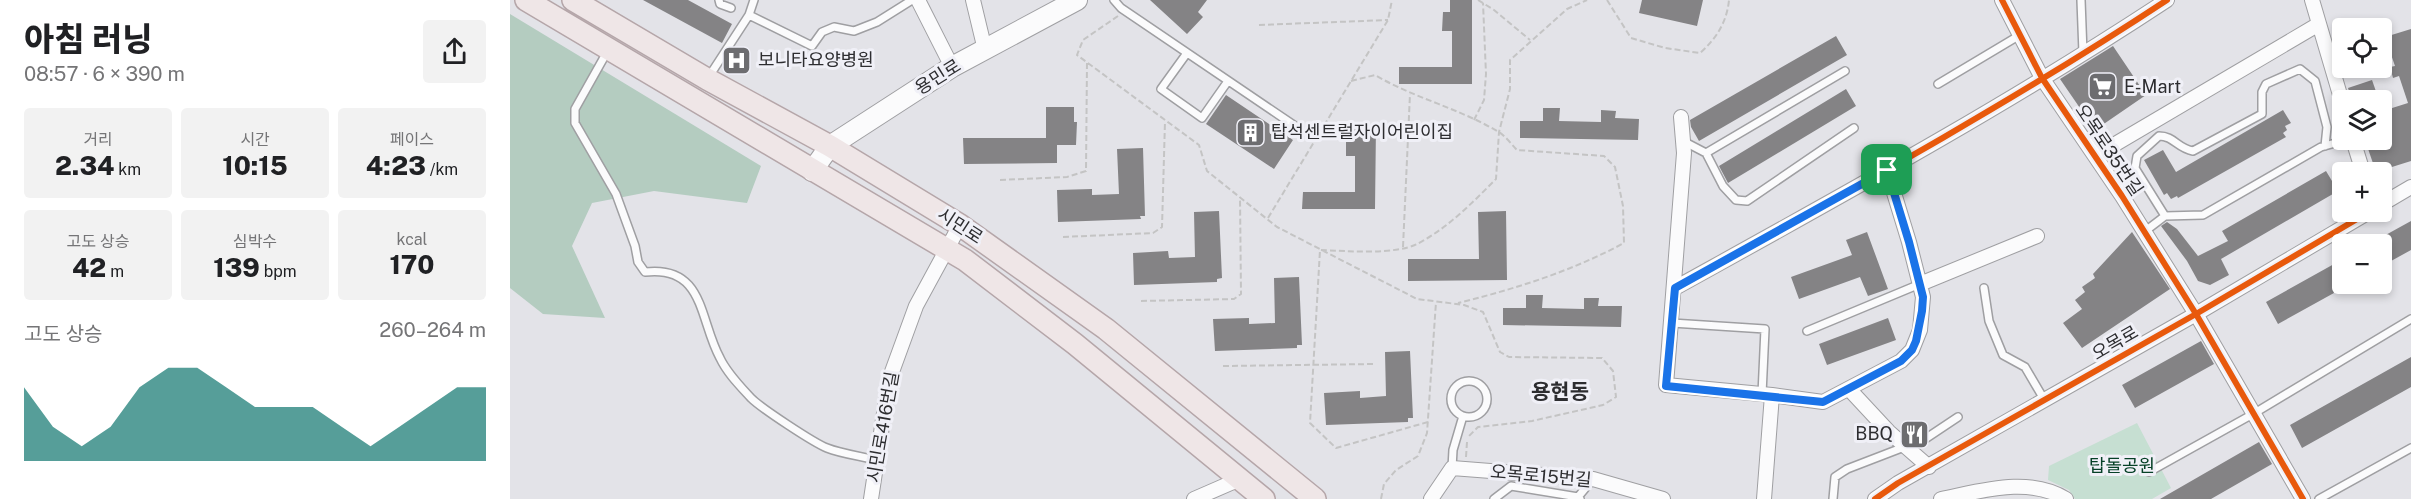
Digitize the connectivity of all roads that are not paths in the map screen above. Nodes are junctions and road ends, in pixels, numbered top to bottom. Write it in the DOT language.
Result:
graph roads {
  1 [pos="526,0"];
  2 [pos="573,0"];
  3 [pos="719,0"];
  4 [pos="754,0"];
  5 [pos="912,0"];
  6 [pos="918,0"];
  7 [pos="973,0"];
  8 [pos="1077,0"];
  9 [pos="1114,0"];
  10 [pos="2002,0"];
  11 [pos="2080,0"];
  12 [pos="2167,0"];
  13 [pos="2312,0"];
  14 [pos="731,8"];
  15 [pos="749,15"];
  16 [pos="2319,24"];
  17 [pos="2020,35"];
  18 [pos="609,49"];
  19 [pos="985,50"];
  20 [pos="1187,53"];
  21 [pos="2083,56"];
  22 [pos="952,67"];
  23 [pos="1845,71"];
  24 [pos="2042,78"];
  25 [pos="707,79"];
  26 [pos="1228,81"];
  27 [pos="1938,84"];
  28 [pos="2339,90"];
  29 [pos="1682,117"];
  30 [pos="1298,128"];
  31 [pos="1854,128"];
  32 [pos="1683,141"];
  33 [pos="2332,144"];
  34 [pos="830,146"];
  35 [pos="2325,146"];
  36 [pos="1706,153"];
  37 [pos="2095,156"];
  38 [pos="1887,170"];
  39 [pos="812,171"];
  40 [pos="2411,187"];
  41 [pos="2392,198"];
  42 [pos="2166,216"];
  43 [pos="2352,222"];
  44 [pos="960,225"];
  45 [pos="2144,232"];
  46 [pos="2037,236"];
  47 [pos="947,250"];
  48 [pos="1920,284"];
  49 [pos="1675,288"];
  50 [pos="1984,288"];
  51 [pos="2196,315"];
  52 [pos="2411,319"];
  53 [pos="1672,323"];
  54 [pos="1807,331"];
  55 [pos="1848,389"];
  56 [pos="1767,395"];
  57 [pos="2045,401"];
  58 [pos="2253,414"];
  59 [pos="1463,416"];
  60 [pos="1958,417"];
  61 [pos="1906,447"];
  62 [pos="2411,448"];
  63 [pos="876,460"];
  64 [pos="1929,467"];
  65 [pos="1459,469"];
  66 [pos="2149,472"];
  67 [pos="1240,478"];
  68 [pos="1593,479"];
  69 [pos="1579,498"];
  70 [pos="871,499"];
  71 [pos="1194,499"];
  72 [pos="1264,499"];
  73 [pos="1315,499"];
  74 [pos="1431,499"];
  75 [pos="1494,499"];
  76 [pos="1663,499"];
  77 [pos="1764,499"];
  78 [pos="1833,499"];
  79 [pos="1875,499"];
  80 [pos="1941,499"];
  81 [pos="2066,499"];
  82 [pos="2303,499"];
  83 [pos="2319,499"];
  1 -- 18 [label="main road, 시민로"];
  2 -- 25 [label="main road, 시민로"];
  3 -- 14 [label="lane"];
  4 -- 15 [label="lane"];
  5 -- 15 [label="lane"];
  6 -- 22 [label="street"];
  7 -- 19 [label="street"];
  8 -- 19 [label="street, 용민로"];
  9 -- 20 [label="lane"];
  10 -- 17 [label="street, 오목로35번길"];
  11 -- 21 [label="lane"];
  12 -- 21 [label="street"];
  13 -- 16 [label="street"];
  15 -- 25 [label="lane"];
  16 -- 28 [label="street"];
  16 -- 37 [label="street"];
  17 -- 24 [label="street, 오목로35번길"];
  17 -- 27 [label="lane"];
  18 -- 39 [label="main road, 시민로"];
  18 -- 63 [label="lane"];
  19 -- 22 [label="street, 용민로"];
  20 -- 26 [label="lane"];
  20 -- 26 [label="lane"];
  21 -- 24 [label="street"];
  22 -- 34 [label="street, 용민로"];
  23 -- 36 [label="lane"];
  24 -- 37 [label="street, 오목로35번길"];
  24 -- 38 [label="street"];
  25 -- 34 [label="main road, 시민로"];
  26 -- 30 [label="lane"];
  29 -- 32 [label="street"];
  31 -- 36 [label="lane"];
  32 -- 36 [label="lane"];
  32 -- 49 [label="street"];
  33 -- 35 [label="lane"];
  34 -- 39 [label="street, 용민로"];
  34 -- 44 [label="main road, 시민로"];
  35 -- 42 [label="lane"];
  35 -- 42 [label="lane"];
  37 -- 45 [label="street, 오목로35번길"];
  38 -- 48 [label="street"];
  38 -- 49 [label="street"];
  39 -- 47 [label="main road, 시민로"];
  40 -- 41 [label="street"];
  42 -- 45 [label="lane"];
  43 -- 51 [label="street, 오목로"];
  44 -- 47 [label="street, 시민로416번길"];
  44 -- 73 [label="main road, 시민로"];
  45 -- 51 [label="street, 오목로35번길"];
  46 -- 48 [label="street"];
  47 -- 63 [label="street, 시민로416번길"];
  47 -- 67 [label="main road, 시민로"];
  48 -- 54 [label="lane"];
  48 -- 55 [label="street"];
  49 -- 53 [label="street"];
  50 -- 57 [label="lane"];
  51 -- 57 [label="street, 오목로"];
  51 -- 58 [label="street, 오목로35번길"];
  52 -- 58 [label="lane"];
  53 -- 56 [label="lane"];
  53 -- 56 [label="street"];
  55 -- 56 [label="street"];
  55 -- 61 [label="street"];
  56 -- 77 [label="street"];
  57 -- 64 [label="street, 오목로"];
  58 -- 66 [label="lane"];
  58 -- 82 [label="street, 오목로35번길"];
  59 -- 59 [label="lane"];
  59 -- 65 [label="lane"];
  60 -- 61 [label="lane"];
  61 -- 64 [label="street"];
  61 -- 78 [label="lane"];
  62 -- 83 [label="lane"];
  63 -- 70 [label="street, 시민로416번길"];
  64 -- 79 [label="street, 오목로"];
  65 -- 68 [label="street, 오목로15번길"];
  65 -- 74 [label="street"];
  67 -- 71 [label="street"];
  67 -- 72 [label="main road, 시민로"];
  68 -- 69 [label="lane"];
  68 -- 76 [label="street, 오목로15번길"];
  69 -- 75 [label="lane"];
  80 -- 81 [label="street"];
}
